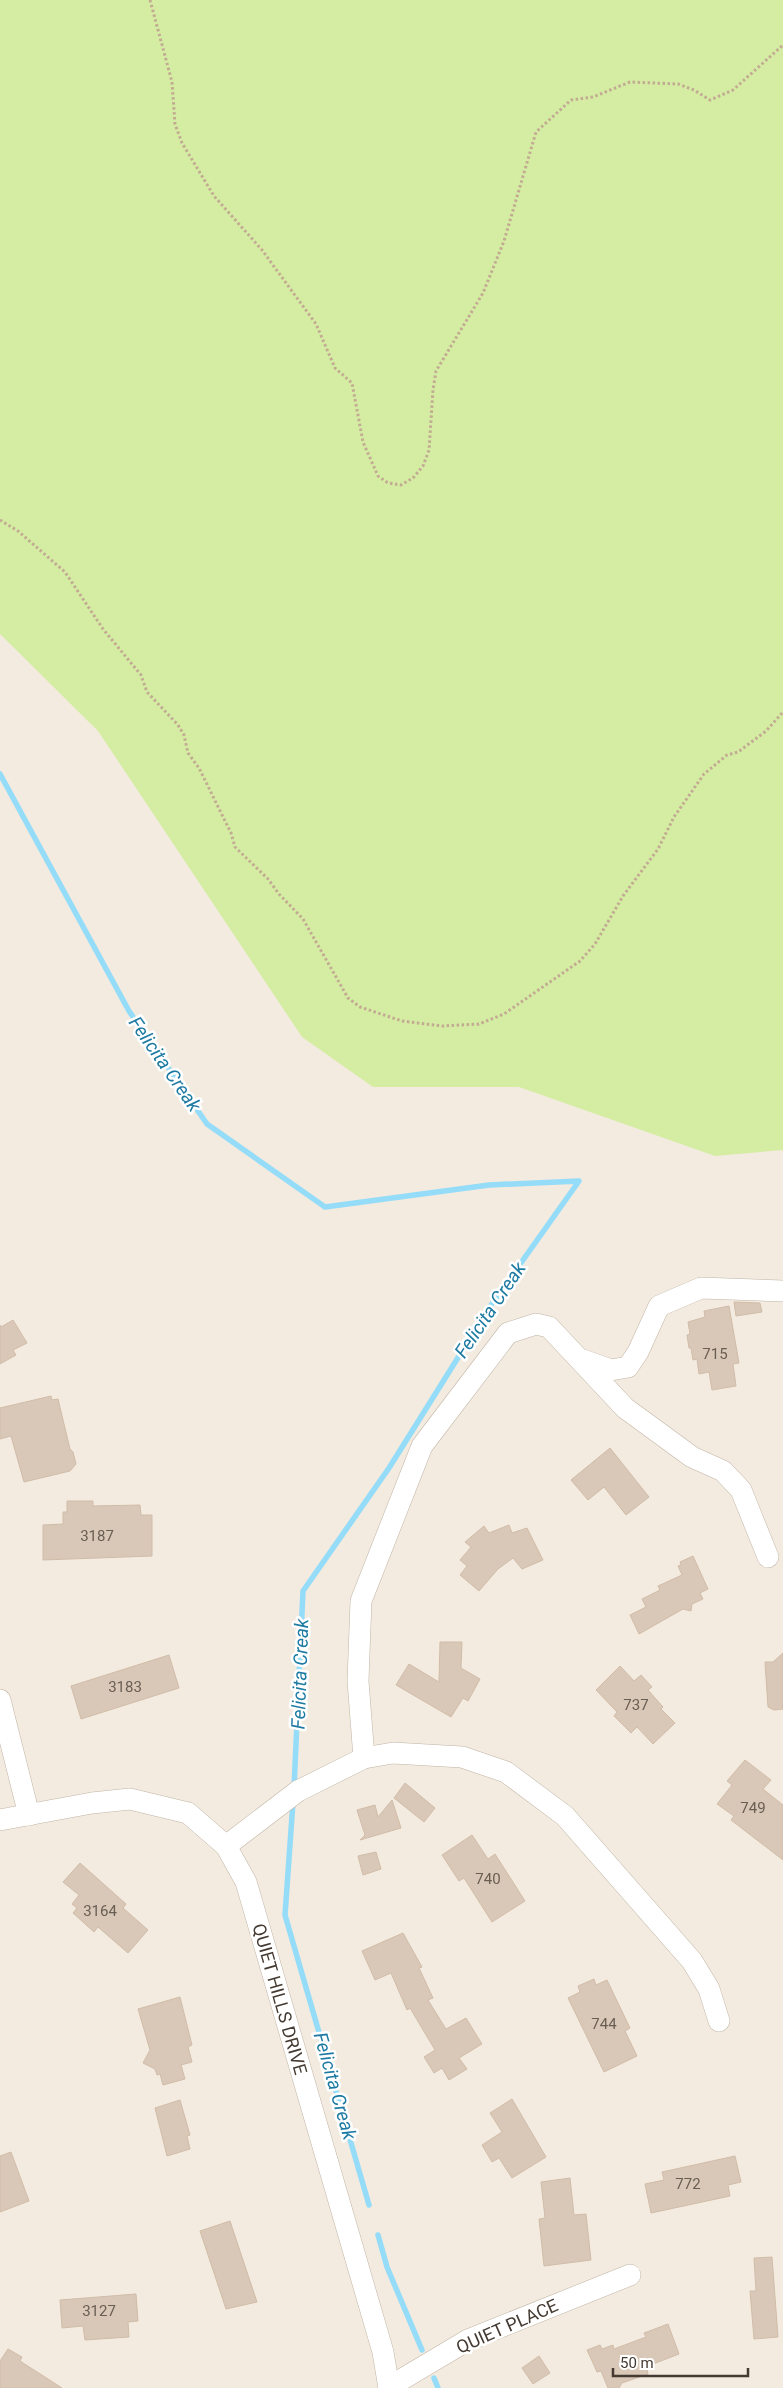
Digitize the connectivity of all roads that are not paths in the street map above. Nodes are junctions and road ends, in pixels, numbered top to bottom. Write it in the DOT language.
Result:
graph roads {
  1 [pos="783,1291"];
  2 [pos="578,1358"];
  3 [pos="768,1557"];
  4 [pos="0,1700"];
  5 [pos="364,1758"];
  6 [pos="29,1815"];
  7 [pos="0,1820"];
  8 [pos="226,1846"];
  9 [pos="719,2021"];
  10 [pos="630,2275"];
  11 [pos="389,2387"];
  1 -- 2 [label="street"];
  2 -- 3 [label="street"];
  2 -- 5 [label="street"];
  4 -- 6 [label="street"];
  5 -- 8 [label="street"];
  5 -- 9 [label="street"];
  6 -- 7 [label="street, QUIET HILLS DRIVE"];
  6 -- 8 [label="street, QUIET HILLS DRIVE"];
  8 -- 11 [label="street, QUIET HILLS DRIVE"];
  10 -- 11 [label="street, QUIET PLACE"];
}
